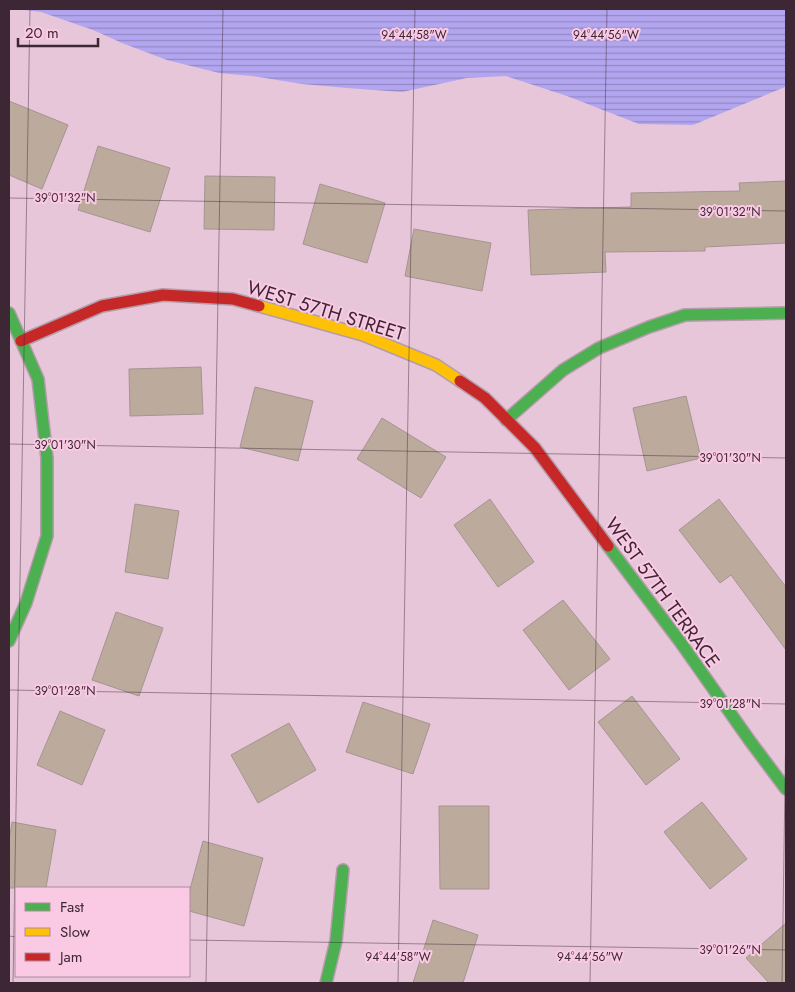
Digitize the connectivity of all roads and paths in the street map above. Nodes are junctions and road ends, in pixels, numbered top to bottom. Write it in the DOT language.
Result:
graph roads {
  1 [pos="9,313"];
  2 [pos="786,313"];
  3 [pos="21,342"];
  4 [pos="506,420"];
  5 [pos="9,642"];
  6 [pos="786,789"];
  7 [pos="343,870"];
  8 [pos="326,983"];
  1 -- 3 [label="street"];
  2 -- 4 [label="street"];
  3 -- 4 [label="street, WEST 57TH STREET"];
  3 -- 5 [label="street"];
  4 -- 6 [label="street, WEST 57TH TERRACE"];
  7 -- 8 [label="street"];
}
